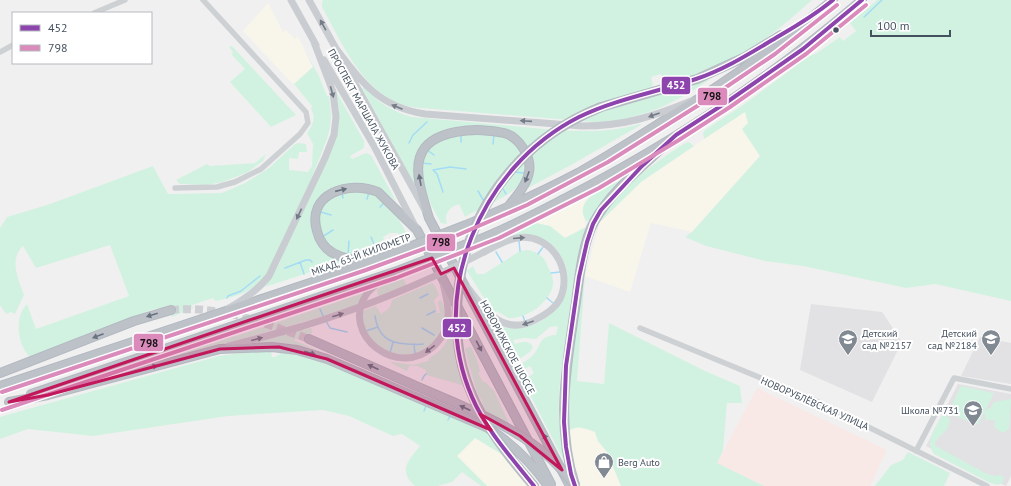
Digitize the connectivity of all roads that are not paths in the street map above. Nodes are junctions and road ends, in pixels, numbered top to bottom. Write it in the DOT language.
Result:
graph roads {
  1 [pos="125,0"];
  2 [pos="203,0"];
  3 [pos="291,0"];
  4 [pos="309,0"];
  5 [pos="833,0"];
  6 [pos="862,0"];
  7 [pos="96,12"];
  8 [pos="819,12"];
  9 [pos="314,42"];
  10 [pos="12,46"];
  11 [pos="337,50"];
  12 [pos="0,52"];
  13 [pos="704,96"];
  14 [pos="676,135"];
  15 [pos="176,188"];
  16 [pos="507,208"];
  17 [pos="428,218"];
  18 [pos="417,230"];
  19 [pos="372,261"];
  20 [pos="455,270"];
  21 [pos="397,271"];
  22 [pos="441,274"];
  23 [pos="171,310"];
  24 [pos="221,312"];
  25 [pos="640,328"];
  26 [pos="309,339"];
  27 [pos="220,349"];
  28 [pos="0,373"];
  29 [pos="0,386"];
  30 [pos="1011,390"];
  31 [pos="9,402"];
  32 [pos="0,404"];
  33 [pos="916,451"];
  34 [pos="534,486"];
  35 [pos="548,486"];
  36 [pos="552,486"];
  37 [pos="570,486"];
  38 [pos="575,486"];
  39 [pos="986,486"];
  1 -- 7 [label="street"];
  2 -- 15 [label="street"];
  3 -- 9 [label="main road, ПРОСПЕКТ МАРШАЛА ЖУКОВА"];
  11 -- 4 [label="main road, ПРОСПЕКТ МАРШАЛА ЖУКОВА, one-way"];
  5 -- 8 [label="highway"];
  6 -- 14 [label="highway"];
  8 -- 13 [label="highway, МКАД, 63-Й КИЛОМЕТР"];
  8 -- 34 [label="highway, bridge"];
  9 -- 18 [label="main road, ПРОСПЕКТ МАРШАЛА ЖУКОВА"];
  9 -- 24 [label="main road, one-way"];
  10 -- 12 [label="street"];
  13 -- 11 [label="main road, one-way"];
  11 -- 17 [label="main road, ПРОСПЕКТ МАРШАЛА ЖУКОВА"];
  13 -- 16 [label="highway, МКАД, 63-Й КИЛОМЕТР"];
  14 -- 21 [label="highway, bridge"];
  14 -- 38 [label="highway"];
  17 -- 16 [label="highway, НОВОРИЖСКОЕ ШОССЕ, one-way"];
  16 -- 19 [label="highway, МКАД, 63-Й КИЛОМЕТР, bridge"];
  17 -- 20 [label="highway, НОВОРИЖСКОЕ ШОССЕ"];
  19 -- 18 [label="highway, one-way"];
  18 -- 22 [label="highway"];
  19 -- 24 [label="highway, МКАД, 63-Й КИЛОМЕТР"];
  27 -- 20 [label="main road, one-way, bridge"];
  37 -- 20 [label="highway, НОВОРИЖСКОЕ ШОССЕ, one-way"];
  22 -- 21 [label="main road, one-way"];
  21 -- 31 [label="highway"];
  22 -- 36 [label="highway, one-way"];
  23 -- 28 [label="highway, one-way"];
  24 -- 29 [label="highway, МКАД, 63-Й КИЛОМЕТР"];
  25 -- 33 [label="street, НОВОРУБЛЁВСКАЯ УЛИЦА"];
  38 -- 26 [label="highway, one-way, bridge"];
  31 -- 27 [label="highway, one-way"];
  27 -- 35 [label="highway, one-way"];
  30 -- 33 [label="street"];
  31 -- 32 [label="highway"];
  33 -- 39 [label="street, НОВОРУБЛЁВСКАЯ УЛИЦА"];
}
